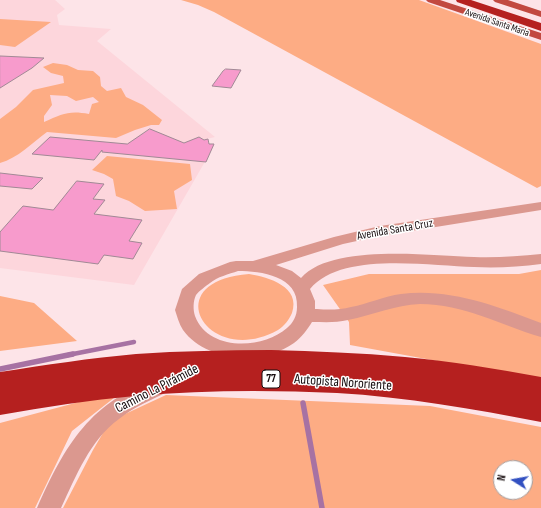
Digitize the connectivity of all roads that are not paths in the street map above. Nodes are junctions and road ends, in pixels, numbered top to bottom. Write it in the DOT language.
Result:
graph roads {
  1 [pos="431,0"];
  2 [pos="442,0"];
  3 [pos="461,0"];
  4 [pos="475,0"];
  5 [pos="485,0"];
  6 [pos="498,0"];
  7 [pos="541,14"];
  8 [pos="521,15"];
  9 [pos="491,20"];
  10 [pos="541,22"];
  11 [pos="539,34"];
  12 [pos="541,206"];
  13 [pos="541,259"];
  14 [pos="252,266"];
  15 [pos="302,288"];
  16 [pos="306,315"];
  17 [pos="541,330"];
  18 [pos="244,350"];
  19 [pos="0,383"];
  20 [pos="541,388"];
  21 [pos="0,403"];
  22 [pos="541,410"];
  23 [pos="50,508"];
  1 -- 9 [label="main road, Avenida Santa María"];
  2 -- 9 [label="main road"];
  3 -- 11 [label="highway"];
  4 -- 8 [label="highway"];
  5 -- 8 [label="highway"];
  6 -- 7 [label="main road, Avenida Santa María"];
  8 -- 10 [label="highway"];
  9 -- 11 [label="main road, Avenida Santa María"];
  12 -- 14 [label="street, Avenida Santa Cruz"];
  13 -- 15 [label="street, Avenida Santa Cruz"];
  14 -- 15 [label="street"];
  14 -- 18 [label="street"];
  15 -- 16 [label="street"];
  16 -- 17 [label="street"];
  16 -- 18 [label="street"];
  18 -- 23 [label="street, Camino La Pirámide"];
  19 -- 20 [label="highway, Autopista Nororiente / 77"];
  21 -- 22 [label="highway, Autopista Nororiente / 77"];
}
